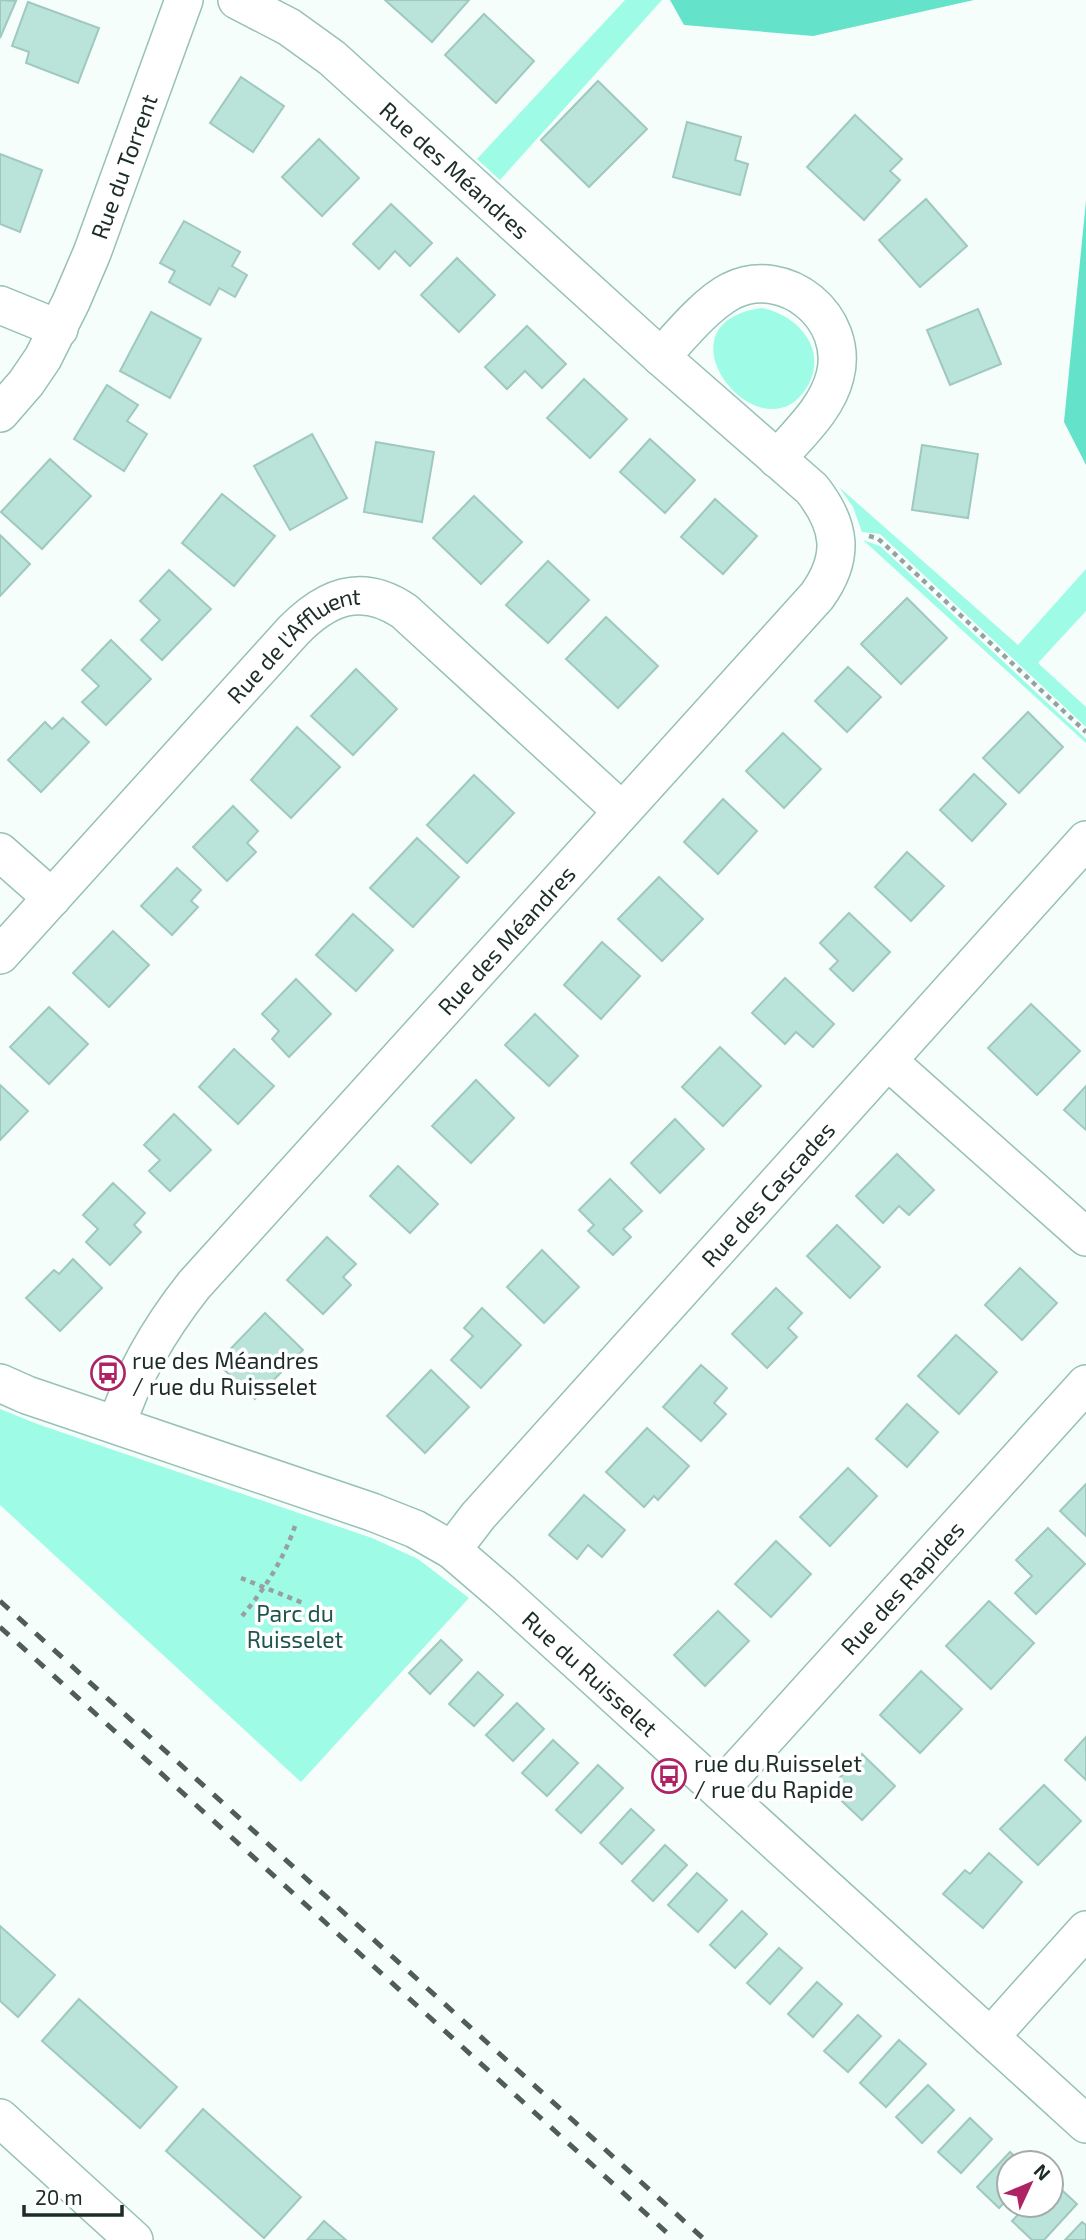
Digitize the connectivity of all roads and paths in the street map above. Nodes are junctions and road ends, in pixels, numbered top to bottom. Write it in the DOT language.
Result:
graph roads {
  1 [pos="184,0"];
  2 [pos="237,0"];
  3 [pos="0,305"];
  4 [pos="59,329"];
  5 [pos="661,357"];
  6 [pos="0,413"];
  7 [pos="776,459"];
  8 [pos="862,536"];
  9 [pos="1086,732"];
  10 [pos="622,811"];
  11 [pos="1086,840"];
  12 [pos="0,852"];
  13 [pos="51,898"];
  14 [pos="0,955"];
  15 [pos="888,1061"];
  16 [pos="1086,1237"];
  17 [pos="0,1383"];
  18 [pos="1086,1384"];
  19 [pos="117,1425"];
  20 [pos="307,1490"];
  21 [pos="452,1550"];
  22 [pos="241,1578"];
  23 [pos="264,1587"];
  24 [pos="303,1603"];
  25 [pos="242,1615"];
  26 [pos="719,1790"];
  27 [pos="1086,1930"];
  28 [pos="990,2037"];
  29 [pos="0,2118"];
  30 [pos="1086,2124"];
  31 [pos="114,2234"];
  1 -- 4 [label="street, Rue du Torrent"];
  2 -- 5 [label="street, Rue des Méandres"];
  3 -- 4 [label="street"];
  4 -- 6 [label="street, Rue du Torrent"];
  5 -- 7 [label="street, Rue des Méandres"];
  5 -- 7 [label="street"];
  7 -- 10 [label="street, Rue des Méandres"];
  8 -- 9 [label="path"];
  10 -- 13 [label="street, Rue de l'Affluent"];
  10 -- 19 [label="street, Rue des Méandres"];
  11 -- 15 [label="street, Rue des Cascades"];
  12 -- 13 [label="street"];
  13 -- 14 [label="street, Rue de l'Affluent"];
  15 -- 16 [label="street"];
  15 -- 21 [label="street, Rue des Cascades"];
  17 -- 19 [label="street, Rue du Ruisselet"];
  18 -- 26 [label="street, Rue des Rapides"];
  19 -- 20 [label="street, Rue du Ruisselet"];
  20 -- 21 [label="street, Rue du Ruisselet"];
  20 -- 23 [label="path"];
  21 -- 26 [label="street, Rue du Ruisselet"];
  22 -- 23 [label="path"];
  23 -- 24 [label="path"];
  23 -- 25 [label="path"];
  26 -- 28 [label="street, Rue du Ruisselet"];
  27 -- 28 [label="street"];
  28 -- 30 [label="street, Rue du Ruisselet"];
  29 -- 31 [label="street"];
}
